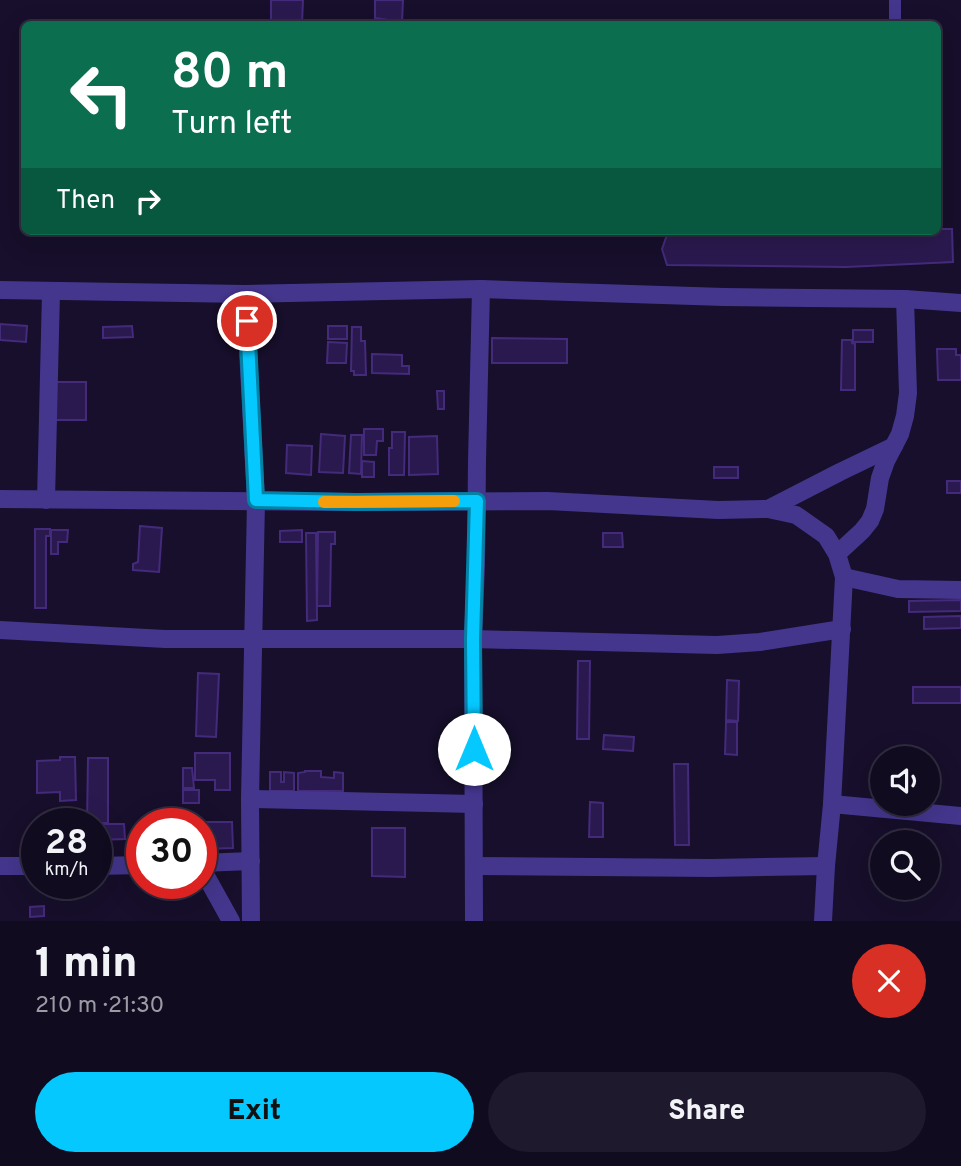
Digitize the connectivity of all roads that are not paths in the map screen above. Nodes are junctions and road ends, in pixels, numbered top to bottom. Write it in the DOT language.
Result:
graph roads {
  1 [pos="895,0"];
  2 [pos="895,21"];
  3 [pos="481,289"];
  4 [pos="0,290"];
  5 [pos="51,292"];
  6 [pos="245,294"];
  7 [pos="905,299"];
  8 [pos="961,303"];
  9 [pos="894,446"];
  10 [pos="0,499"];
  11 [pos="46,500"];
  12 [pos="256,500"];
  13 [pos="477,501"];
  14 [pos="768,509"];
  15 [pos="837,554"];
  16 [pos="844,577"];
  17 [pos="961,590"];
  18 [pos="842,629"];
  19 [pos="0,630"];
  20 [pos="473,639"];
  21 [pos="253,640"];
  22 [pos="250,799"];
  23 [pos="474,804"];
  24 [pos="832,804"];
  25 [pos="961,816"];
  26 [pos="251,861"];
  27 [pos="217,864"];
  28 [pos="0,866"];
  29 [pos="21,866"];
  30 [pos="474,866"];
  31 [pos="826,866"];
  32 [pos="217,895"];
  33 [pos="231,921"];
  34 [pos="251,921"];
  35 [pos="474,921"];
  36 [pos="823,921"];
  1 -- 2 [label="lane"];
  3 -- 6 [label="street"];
  3 -- 7 [label="street"];
  3 -- 13 [label="street"];
  4 -- 5 [label="street"];
  5 -- 6 [label="street"];
  5 -- 11 [label="street"];
  6 -- 12 [label="street"];
  7 -- 8 [label="street"];
  7 -- 9 [label="street"];
  9 -- 14 [label="street"];
  9 -- 15 [label="street"];
  10 -- 11 [label="street"];
  11 -- 12 [label="street"];
  12 -- 13 [label="street"];
  12 -- 21 [label="street"];
  13 -- 14 [label="street"];
  13 -- 20 [label="street"];
  14 -- 15 [label="street"];
  15 -- 16 [label="street"];
  16 -- 17 [label="street"];
  16 -- 18 [label="street"];
  18 -- 20 [label="street"];
  18 -- 24 [label="street"];
  19 -- 21 [label="street"];
  20 -- 21 [label="street"];
  20 -- 23 [label="street"];
  21 -- 22 [label="street"];
  22 -- 23 [label="street"];
  22 -- 26 [label="street"];
  23 -- 30 [label="street"];
  24 -- 25 [label="street"];
  24 -- 31 [label="street"];
  26 -- 27 [label="street"];
  26 -- 34 [label="street"];
  28 -- 29 [label="street"];
  30 -- 31 [label="street"];
  30 -- 35 [label="street"];
  31 -- 36 [label="street"];
  32 -- 33 [label="street"];
}
